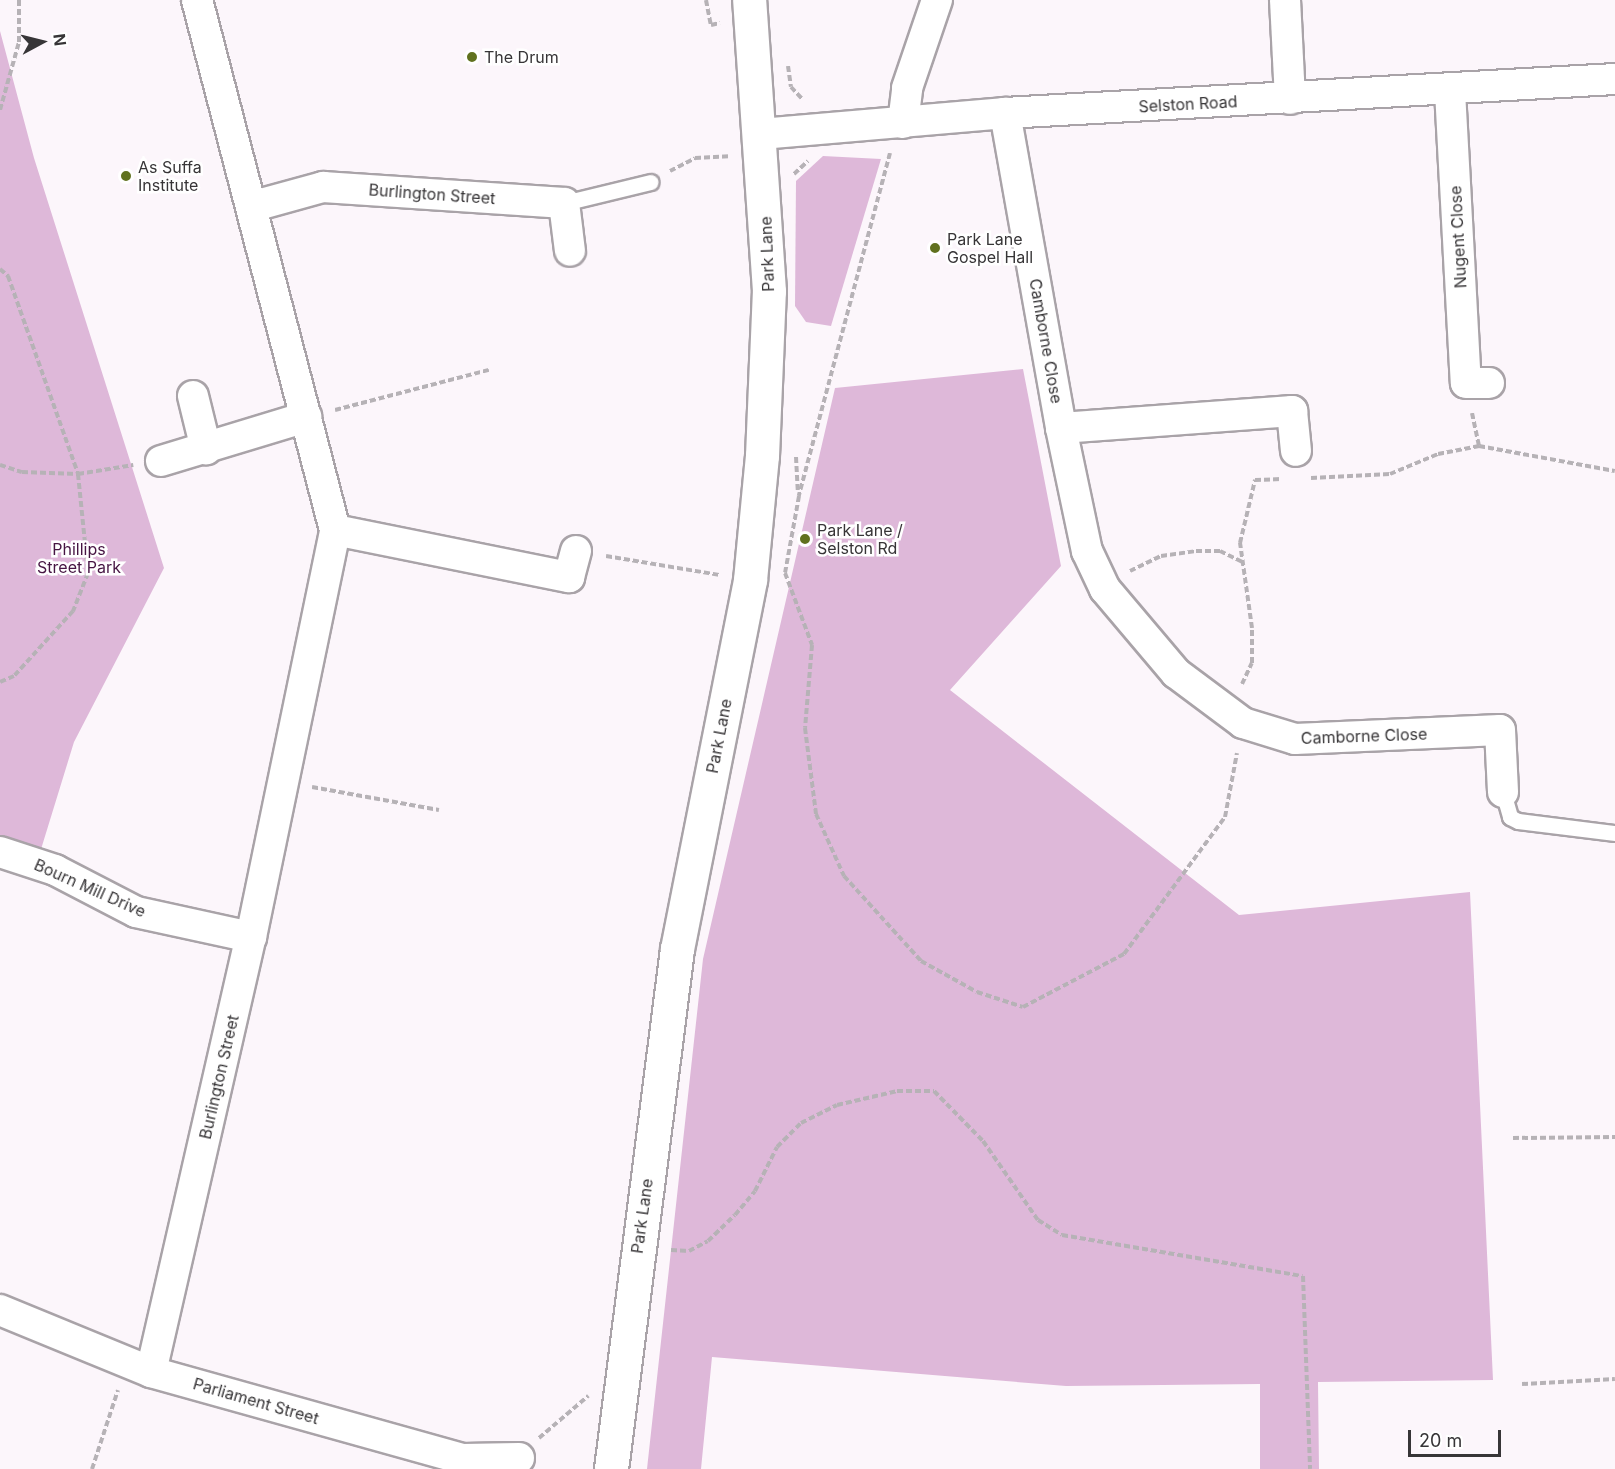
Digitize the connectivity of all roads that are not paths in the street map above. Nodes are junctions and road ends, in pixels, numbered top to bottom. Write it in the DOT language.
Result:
graph roads {
  1 [pos="197,0"];
  2 [pos="937,0"];
  3 [pos="1285,0"];
  4 [pos="751,9"];
  5 [pos="1615,79"];
  6 [pos="1450,91"];
  7 [pos="1290,99"];
  8 [pos="1005,113"];
  9 [pos="903,123"];
  10 [pos="761,142"];
  11 [pos="651,182"];
  12 [pos="564,203"];
  13 [pos="254,206"];
  14 [pos="570,251"];
  15 [pos="1477,383"];
  16 [pos="193,396"];
  17 [pos="306,417"];
  18 [pos="1061,428"];
  19 [pos="206,449"];
  20 [pos="161,460"];
  21 [pos="1297,465"];
  22 [pos="335,530"];
  23 [pos="576,551"];
  24 [pos="1503,792"];
  25 [pos="1615,833"];
  26 [pos="0,852"];
  27 [pos="251,937"];
  28 [pos="0,1310"];
  29 [pos="139,1367"];
  30 [pos="519,1458"];
  31 [pos="611,1469"];
  1 -- 13 [label="street, Burlington Street"];
  2 -- 9 [label="street"];
  3 -- 7 [label="street"];
  4 -- 10 [label="main road, Park Lane"];
  5 -- 6 [label="street, Selston Road"];
  6 -- 7 [label="street, Selston Road"];
  6 -- 15 [label="street, Nugent Close"];
  7 -- 8 [label="street, Selston Road"];
  8 -- 9 [label="street, Selston Road"];
  8 -- 18 [label="street, Camborne Close"];
  9 -- 10 [label="street, Selston Road"];
  10 -- 31 [label="main road, Park Lane"];
  11 -- 12 [label="lane"];
  12 -- 13 [label="street, Burlington Street"];
  12 -- 14 [label="street"];
  13 -- 17 [label="street, Burlington Street"];
  16 -- 19 [label="street"];
  17 -- 19 [label="street"];
  17 -- 22 [label="street, Burlington Street"];
  18 -- 21 [label="street"];
  18 -- 24 [label="street, Camborne Close"];
  19 -- 20 [label="street"];
  22 -- 23 [label="street"];
  22 -- 27 [label="street, Burlington Street"];
  24 -- 25 [label="lane"];
  26 -- 27 [label="street, Bourn Mill Drive"];
  27 -- 29 [label="street, Burlington Street"];
  28 -- 29 [label="street, Parliament Street"];
  29 -- 30 [label="street, Parliament Street"];
}
